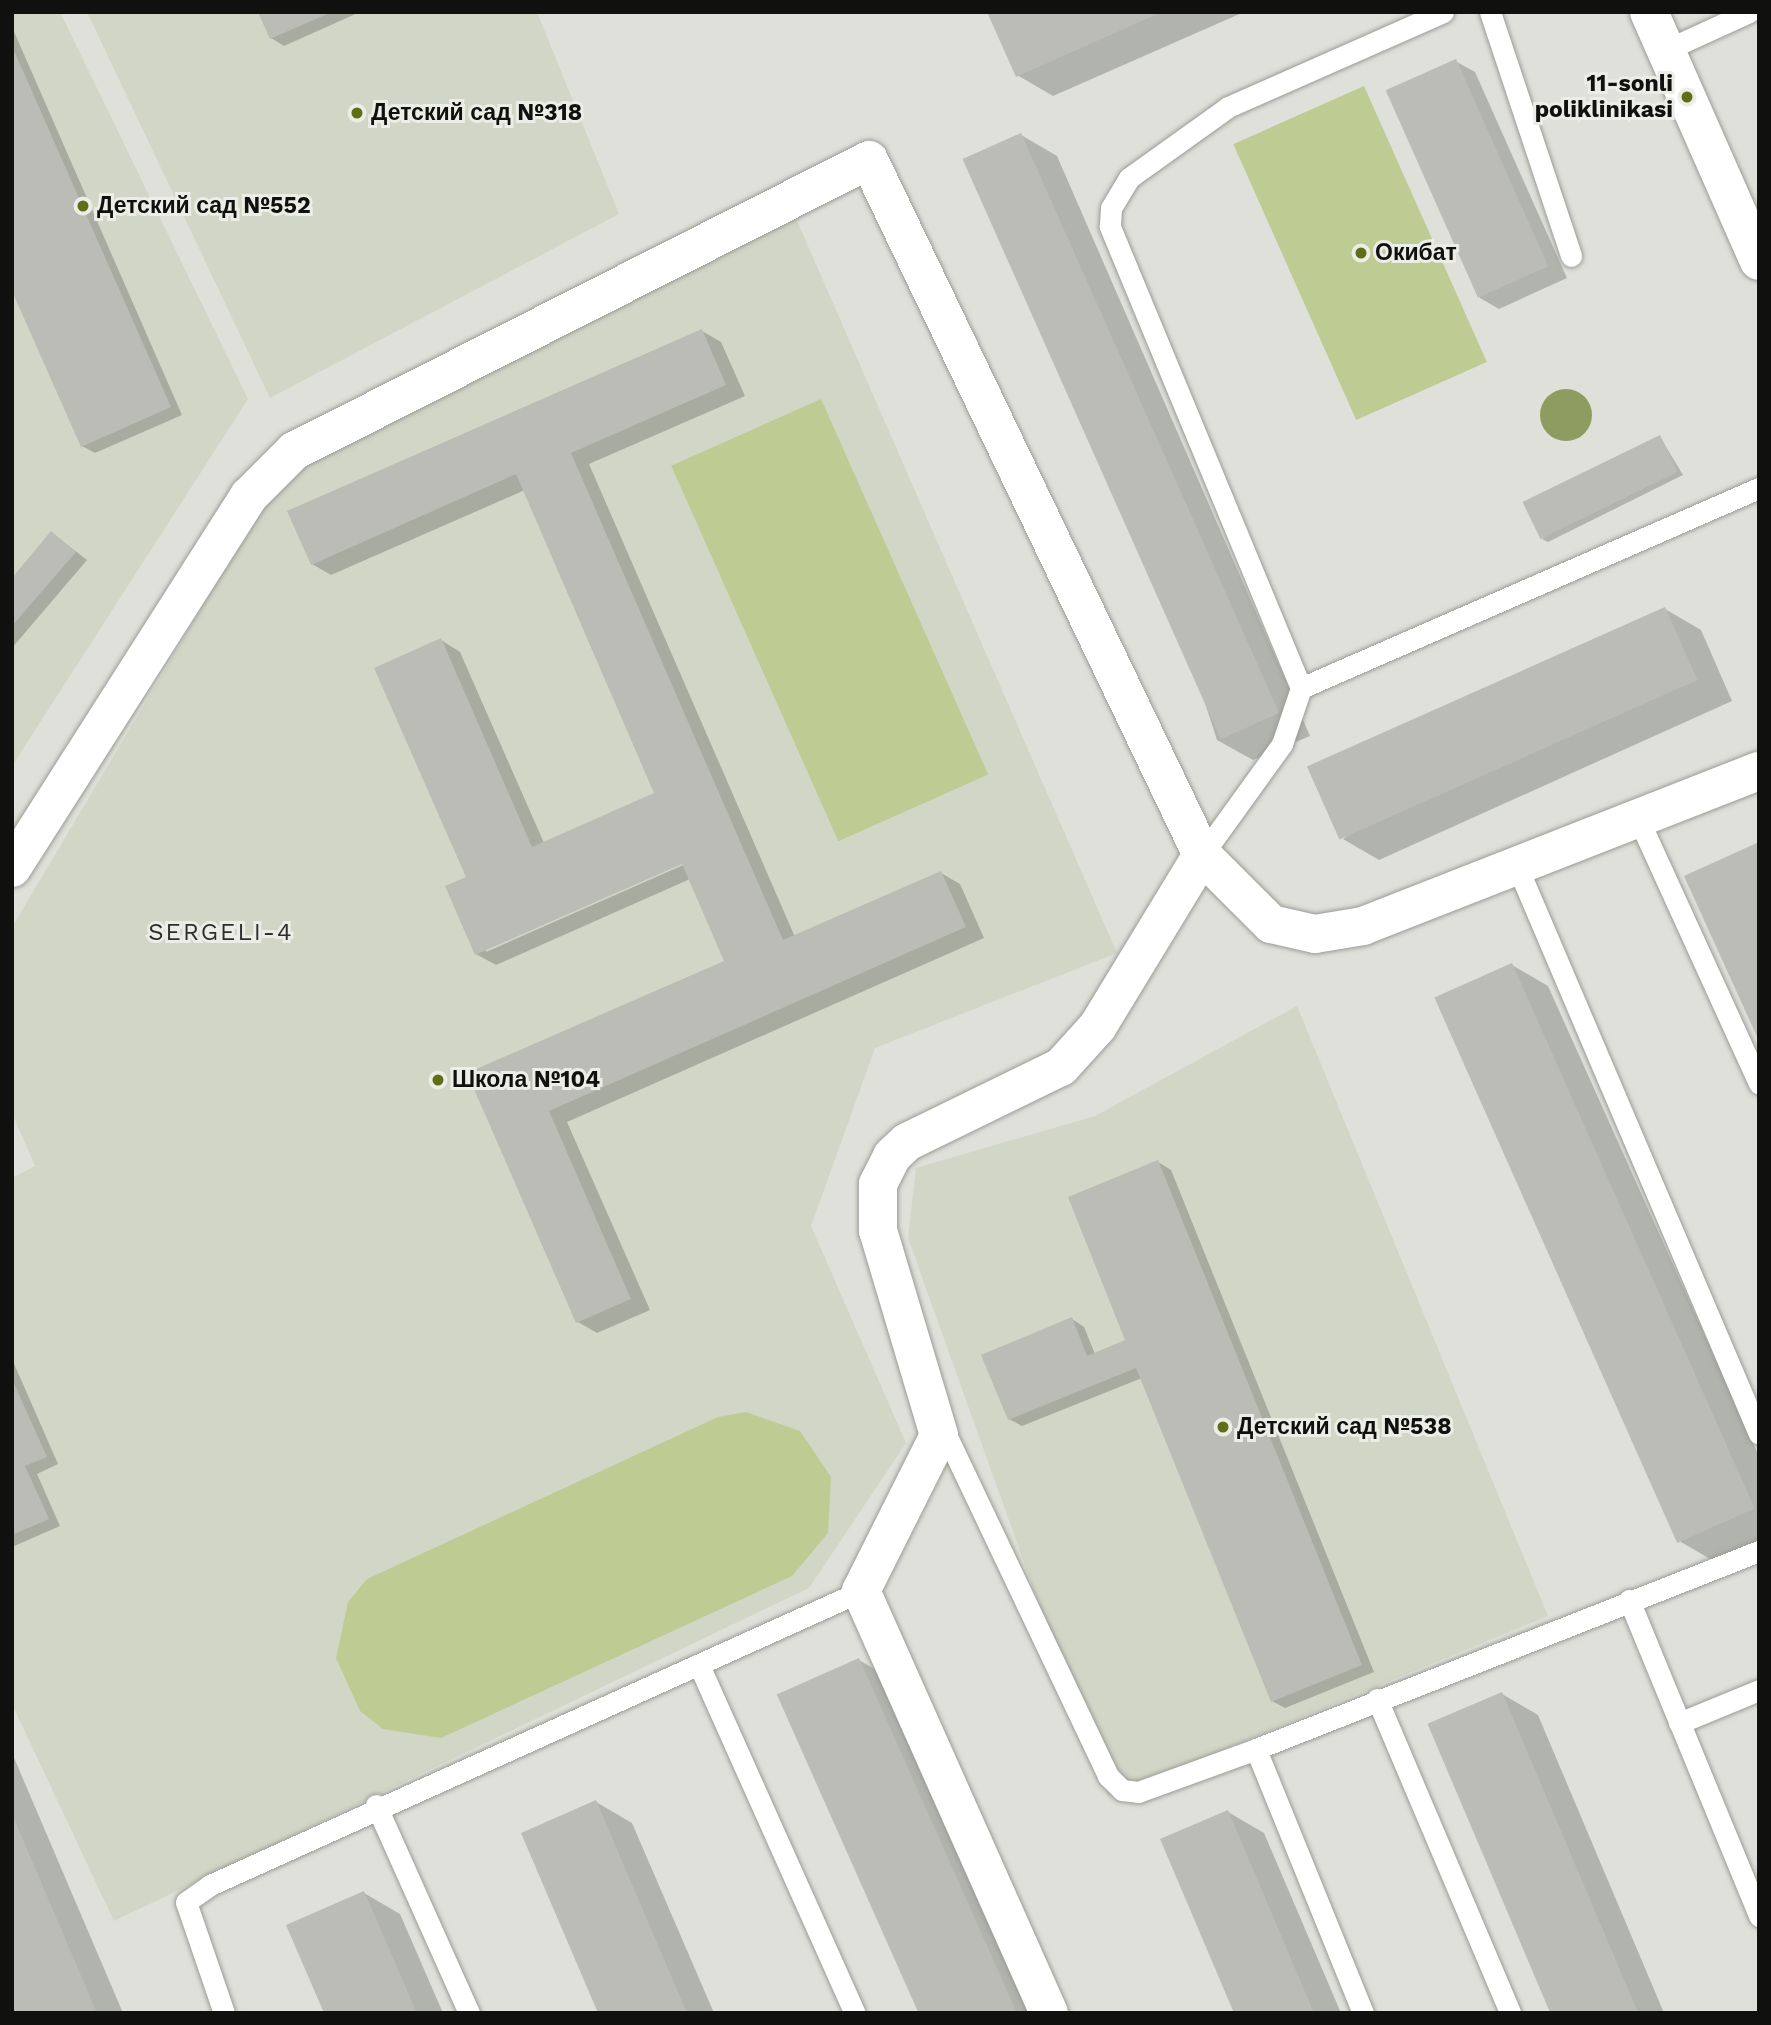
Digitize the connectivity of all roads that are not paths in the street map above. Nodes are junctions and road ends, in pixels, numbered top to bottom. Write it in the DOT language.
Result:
graph roads {
  1 [pos="1443,12"];
  2 [pos="1490,12"];
  3 [pos="1649,12"];
  4 [pos="1749,12"];
  5 [pos="1666,50"];
  6 [pos="1571,256"];
  7 [pos="1759,261"];
  8 [pos="1759,488"];
  9 [pos="1301,688"];
  10 [pos="1759,771"];
  11 [pos="1638,818"];
  12 [pos="1202,855"];
  13 [pos="1517,866"];
  14 [pos="12,869"];
  15 [pos="1759,1084"];
  16 [pos="936,1413"];
  17 [pos="1759,1434"];
  18 [pos="1759,1551"];
  19 [pos="861,1591"];
  20 [pos="1629,1600"];
  21 [pos="699,1665"];
  22 [pos="1759,1690"];
  23 [pos="1377,1699"];
  24 [pos="1679,1723"];
  25 [pos="1255,1749"];
  26 [pos="376,1805"];
  27 [pos="1759,1916"];
  28 [pos="224,2013"];
  29 [pos="469,2013"];
  30 [pos="855,2013"];
  31 [pos="1049,2013"];
  32 [pos="1363,2013"];
  33 [pos="1510,2013"];
  1 -- 9 [label="lane"];
  2 -- 6 [label="lane"];
  3 -- 5 [label="street"];
  4 -- 5 [label="lane"];
  5 -- 7 [label="street"];
  8 -- 9 [label="lane"];
  9 -- 12 [label="lane"];
  10 -- 11 [label="street"];
  11 -- 13 [label="street"];
  11 -- 15 [label="lane"];
  12 -- 13 [label="street"];
  12 -- 14 [label="street"];
  12 -- 16 [label="street"];
  13 -- 17 [label="lane"];
  16 -- 19 [label="street"];
  16 -- 25 [label="lane"];
  18 -- 20 [label="lane"];
  19 -- 21 [label="lane"];
  19 -- 31 [label="street"];
  20 -- 23 [label="lane"];
  20 -- 24 [label="lane"];
  21 -- 26 [label="lane"];
  21 -- 30 [label="lane"];
  22 -- 24 [label="lane"];
  23 -- 25 [label="lane"];
  23 -- 33 [label="lane"];
  24 -- 27 [label="lane"];
  25 -- 32 [label="lane"];
  26 -- 28 [label="lane"];
  26 -- 29 [label="lane"];
}
